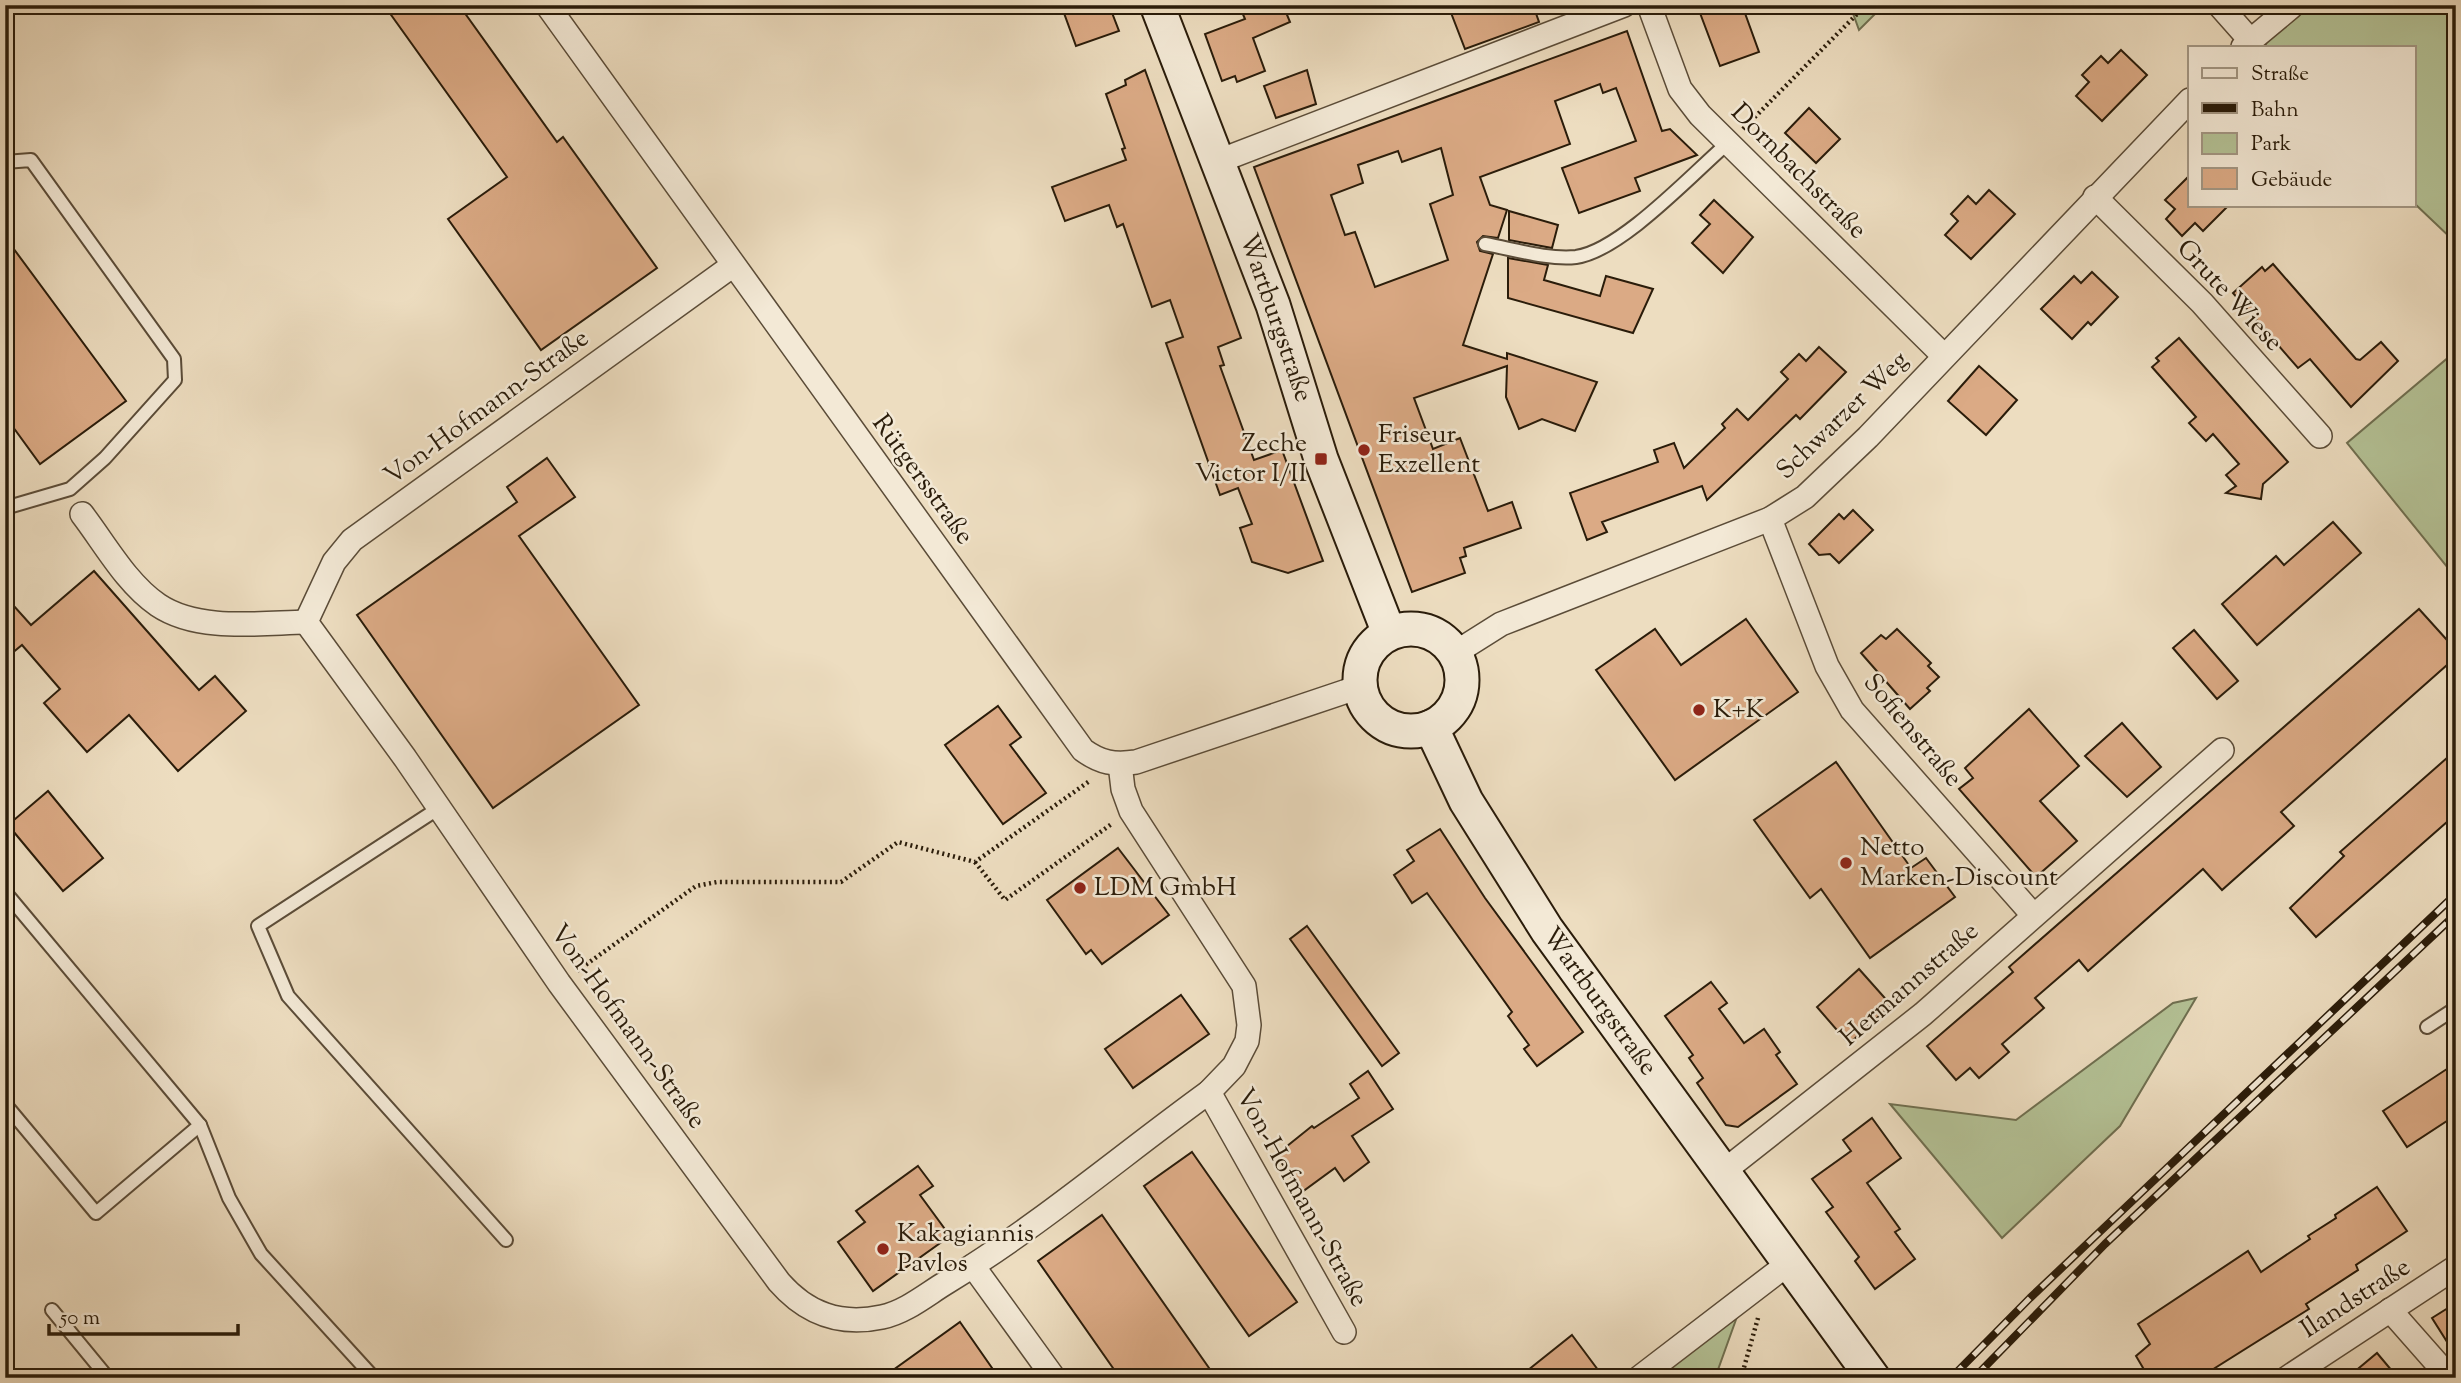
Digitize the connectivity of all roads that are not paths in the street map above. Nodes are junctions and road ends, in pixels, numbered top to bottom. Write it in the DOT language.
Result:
graph roads {
  1 [pos="547,5"];
  2 [pos="1157,5"];
  3 [pos="1624,5"];
  4 [pos="1649,5"];
  5 [pos="2219,5"];
  6 [pos="2291,7"];
  7 [pos="2247,44"];
  8 [pos="2188,102"];
  9 [pos="1729,142"];
  10 [pos="1219,161"];
  11 [pos="5,162"];
  12 [pos="2095,197"];
  13 [pos="1485,244"];
  14 [pos="732,266"];
  15 [pos="1944,356"];
  16 [pos="2320,436"];
  17 [pos="70,489"];
  18 [pos="5,508"];
  19 [pos="82,514"];
  20 [pos="1770,519"];
  21 [pos="306,622"];
  22 [pos="1389,633"];
  23 [pos="1455,653"];
  24 [pos="1359,687"];
  25 [pos="1431,727"];
  26 [pos="2222,750"];
  27 [pos="1120,764"];
  28 [pos="439,808"];
  29 [pos="5,892"];
  30 [pos="2033,915"];
  31 [pos="2456,1008"];
  32 [pos="2427,1027"];
  33 [pos="1209,1092"];
  34 [pos="5,1104"];
  35 [pos="200,1125"];
  36 [pos="1724,1171"];
  37 [pos="506,1240"];
  38 [pos="1789,1263"];
  39 [pos="973,1266"];
  40 [pos="2456,1268"];
  41 [pos="52,1310"];
  42 [pos="2390,1310"];
  43 [pos="1344,1332"];
  44 [pos="108,1378"];
  45 [pos="374,1378"];
  46 [pos="1054,1378"];
  47 [pos="1639,1378"];
  48 [pos="1873,1378"];
  49 [pos="2287,1378"];
  50 [pos="2450,1378"];
  1 -- 14 [label="street, Rütgersstraße"];
  2 -- 10 [label="main road, Wartburgstraße"];
  3 -- 10 [label="street"];
  4 -- 9 [label="street, Dornbachstraße"];
  5 -- 7 [label="street"];
  6 -- 7 [label="street"];
  8 -- 12 [label="street, Schwarzer Weg"];
  9 -- 13 [label="lane"];
  9 -- 15 [label="street, Dornbachstraße"];
  10 -- 22 [label="main road, Wartburgstraße"];
  11 -- 17 [label="lane"];
  12 -- 15 [label="street, Schwarzer Weg"];
  12 -- 16 [label="street, Grute Wiese"];
  14 -- 21 [label="street, Von-Hofmann-Straße"];
  14 -- 27 [label="street, Rütgersstraße"];
  15 -- 20 [label="street, Schwarzer Weg"];
  17 -- 18 [label="lane"];
  17 -- 19 [label="lane"];
  19 -- 21 [label="street"];
  20 -- 23 [label="street, Schwarzer Weg"];
  20 -- 30 [label="street, Sofienstraße"];
  21 -- 28 [label="street, Von-Hofmann-Straße"];
  22 -- 23 [label="main road"];
  22 -- 24 [label="main road"];
  23 -- 25 [label="main road"];
  24 -- 25 [label="main road"];
  24 -- 27 [label="street"];
  25 -- 36 [label="main road, Wartburgstraße"];
  26 -- 30 [label="street, Hermannstraße"];
  27 -- 33 [label="street, Von-Hofmann-Straße"];
  28 -- 37 [label="lane"];
  28 -- 39 [label="street, Von-Hofmann-Straße"];
  29 -- 35 [label="lane"];
  30 -- 36 [label="street, Hermannstraße"];
  31 -- 32 [label="lane"];
  33 -- 39 [label="street, Von-Hofmann-Straße"];
  33 -- 43 [label="street, Von-Hofmann-Straße"];
  34 -- 35 [label="lane"];
  35 -- 45 [label="lane"];
  36 -- 38 [label="main road, Wartburgstraße"];
  38 -- 47 [label="street"];
  38 -- 48 [label="main road, Wartburgstraße"];
  39 -- 46 [label="street"];
  40 -- 42 [label="street, Ilandstraße"];
  41 -- 44 [label="lane"];
  42 -- 49 [label="street, Ilandstraße"];
  42 -- 50 [label="street"];
}
